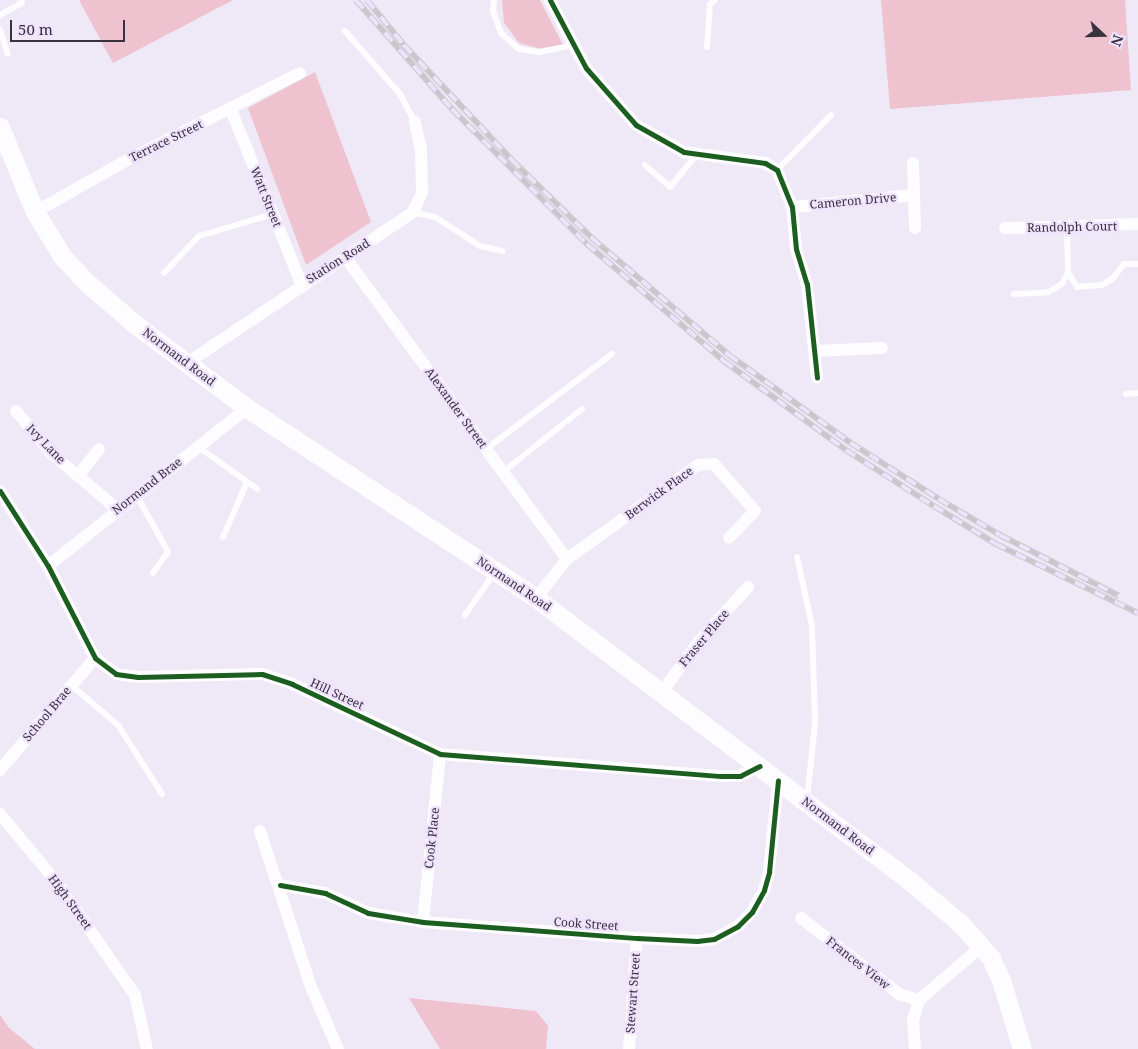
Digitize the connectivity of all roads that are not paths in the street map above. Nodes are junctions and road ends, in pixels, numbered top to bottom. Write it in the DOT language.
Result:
graph roads {
  1 [pos="21,0"];
  2 [pos="494,0"];
  3 [pos="550,0"];
  4 [pos="715,0"];
  5 [pos="0,15"];
  6 [pos="0,30"];
  7 [pos="345,31"];
  8 [pos="574,46"];
  9 [pos="707,47"];
  10 [pos="8,54"];
  11 [pos="300,73"];
  12 [pos="231,110"];
  13 [pos="831,115"];
  14 [pos="415,122"];
  15 [pos="0,127"];
  16 [pos="697,154"];
  17 [pos="913,163"];
  18 [pos="645,165"];
  19 [pos="777,170"];
  20 [pos="914,196"];
  21 [pos="792,207"];
  22 [pos="35,212"];
  23 [pos="413,212"];
  24 [pos="273,214"];
  25 [pos="1138,224"];
  26 [pos="915,228"];
  27 [pos="1005,228"];
  28 [pos="1066,228"];
  29 [pos="502,251"];
  30 [pos="345,258"];
  31 [pos="1138,264"];
  32 [pos="1068,272"];
  33 [pos="164,273"];
  34 [pos="302,283"];
  35 [pos="1014,294"];
  36 [pos="882,348"];
  37 [pos="814,351"];
  38 [pos="612,354"];
  39 [pos="186,363"];
  40 [pos="818,378"];
  41 [pos="1138,393"];
  42 [pos="1126,394"];
  43 [pos="247,408"];
  44 [pos="582,409"];
  45 [pos="16,411"];
  46 [pos="197,446"];
  47 [pos="100,449"];
  48 [pos="486,450"];
  49 [pos="503,472"];
  50 [pos="78,476"];
  51 [pos="247,482"];
  52 [pos="257,489"];
  53 [pos="0,491"];
  54 [pos="136,494"];
  55 [pos="118,509"];
  56 [pos="223,537"];
  57 [pos="729,538"];
  58 [pos="797,557"];
  59 [pos="567,559"];
  60 [pos="48,566"];
  61 [pos="496,571"];
  62 [pos="153,573"];
  63 [pos="748,586"];
  64 [pos="536,598"];
  65 [pos="465,616"];
  66 [pos="95,658"];
  67 [pos="71,685"];
  68 [pos="662,692"];
  69 [pos="440,754"];
  70 [pos="760,766"];
  71 [pos="0,770"];
  72 [pos="778,780"];
  73 [pos="162,794"];
  74 [pos="807,802"];
  75 [pos="0,814"];
  76 [pos="260,831"];
  77 [pos="280,885"];
  78 [pos="801,918"];
  79 [pos="423,922"];
  80 [pos="637,938"];
  81 [pos="982,946"];
  82 [pos="919,1000"];
  83 [pos="147,1049"];
  84 [pos="338,1049"];
  85 [pos="629,1049"];
  86 [pos="915,1049"];
  87 [pos="1022,1049"];
  1 -- 5 [label="lane"];
  2 -- 8 [label="lane"];
  3 -- 8 [label="street"];
  4 -- 9 [label="lane"];
  6 -- 10 [label="lane"];
  7 -- 14 [label="lane"];
  8 -- 16 [label="street"];
  11 -- 12 [label="street, Terrace Street"];
  12 -- 22 [label="street, Terrace Street"];
  12 -- 24 [label="street, Watt Street"];
  13 -- 19 [label="lane"];
  14 -- 23 [label="street"];
  15 -- 22 [label="main road, Normand Road"];
  16 -- 18 [label="lane"];
  16 -- 19 [label="street"];
  17 -- 20 [label="street, Cameron Drive"];
  19 -- 21 [label="street, Cameron Drive"];
  20 -- 21 [label="street, Cameron Drive"];
  20 -- 26 [label="street, Cameron Drive"];
  21 -- 37 [label="street, Cameron Drive"];
  22 -- 39 [label="main road, Normand Road"];
  23 -- 29 [label="lane"];
  23 -- 30 [label="street, Station Road"];
  24 -- 33 [label="lane"];
  24 -- 34 [label="street, Watt Street"];
  25 -- 28 [label="street, Randolph Court"];
  27 -- 28 [label="street, Randolph Court"];
  28 -- 32 [label="lane"];
  30 -- 34 [label="street, Station Road"];
  30 -- 48 [label="street, Alexander Street"];
  31 -- 32 [label="lane"];
  32 -- 35 [label="lane"];
  34 -- 39 [label="street, Station Road"];
  36 -- 37 [label="street"];
  37 -- 40 [label="street, Cameron Drive"];
  38 -- 48 [label="lane"];
  39 -- 43 [label="main road, Normand Road"];
  41 -- 42 [label="lane"];
  43 -- 46 [label="street, Normand Brae"];
  43 -- 61 [label="main road, Normand Road"];
  44 -- 49 [label="lane"];
  45 -- 50 [label="street, Ivy Lane"];
  46 -- 51 [label="lane"];
  46 -- 54 [label="street, Normand Brae"];
  47 -- 50 [label="street"];
  48 -- 49 [label="street, Alexander Street"];
  49 -- 59 [label="street, Alexander Street"];
  50 -- 55 [label="street, Ivy Lane"];
  51 -- 52 [label="lane"];
  51 -- 56 [label="lane"];
  53 -- 60 [label="street, Hill Street"];
  54 -- 55 [label="street, Normand Brae"];
  54 -- 62 [label="lane"];
  55 -- 60 [label="street, Normand Brae"];
  57 -- 59 [label="street, Berwick Place"];
  58 -- 74 [label="lane"];
  59 -- 64 [label="street, Berwick Place"];
  60 -- 66 [label="street, Hill Street"];
  61 -- 64 [label="main road, Normand Road"];
  61 -- 65 [label="lane"];
  63 -- 68 [label="street, Fraser Place"];
  64 -- 68 [label="main road, Normand Road"];
  66 -- 67 [label="street, School Brae"];
  66 -- 69 [label="street, Hill Street"];
  67 -- 71 [label="street, School Brae"];
  67 -- 73 [label="lane"];
  68 -- 70 [label="main road, Normand Road"];
  69 -- 70 [label="street, Hill Street"];
  69 -- 79 [label="street, Cook Place"];
  70 -- 72 [label="main road, Normand Road"];
  72 -- 74 [label="main road, Normand Road"];
  72 -- 80 [label="street, Cook Street"];
  74 -- 81 [label="main road, Normand Road"];
  75 -- 83 [label="street, High Street"];
  76 -- 77 [label="street"];
  77 -- 79 [label="street, Cook Street"];
  77 -- 84 [label="street"];
  78 -- 82 [label="street, Frances View"];
  79 -- 80 [label="street, Cook Street"];
  80 -- 85 [label="street, Stewart Street"];
  81 -- 82 [label="street"];
  81 -- 87 [label="main road, Normand Road"];
  82 -- 86 [label="street"];
}
